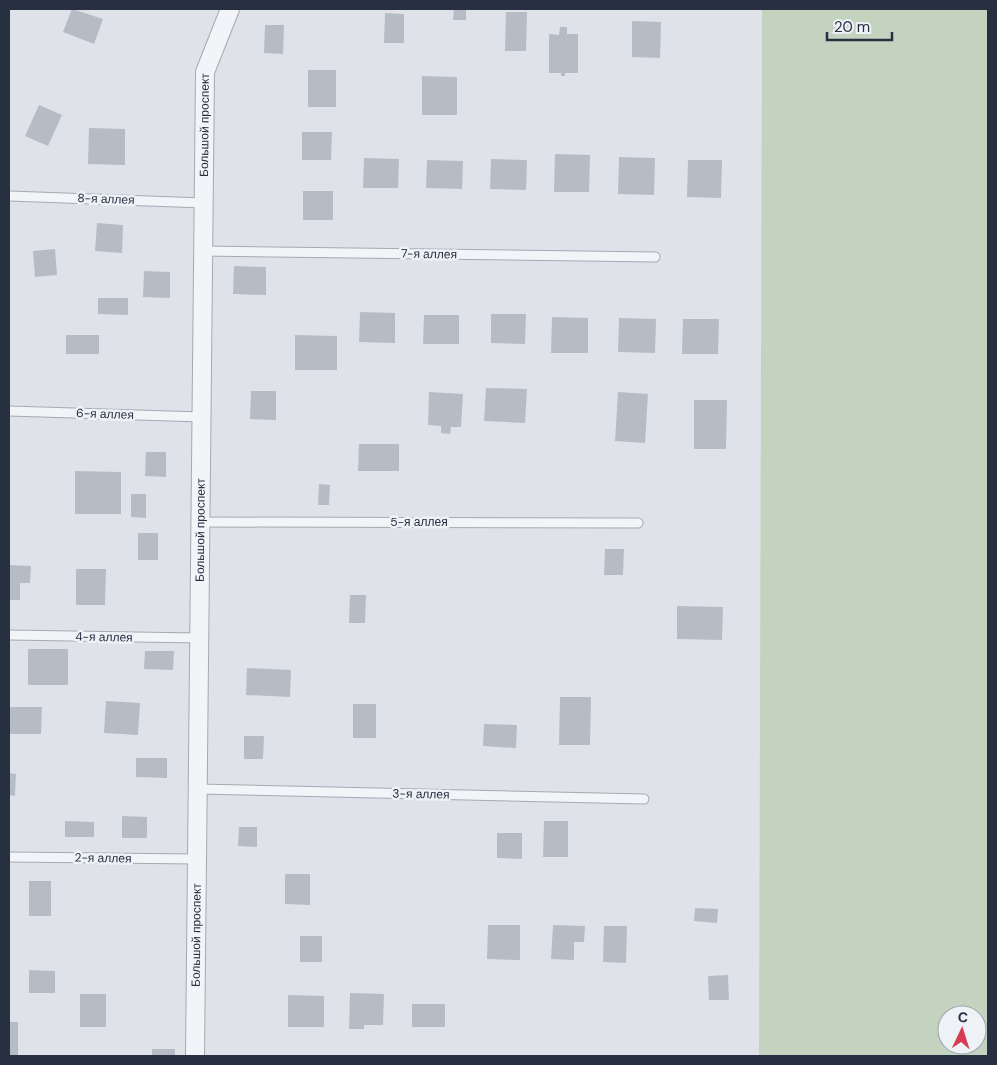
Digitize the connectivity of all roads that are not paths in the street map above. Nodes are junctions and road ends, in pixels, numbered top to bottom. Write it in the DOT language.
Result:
graph roads {
  1 [pos="230,9"];
  2 [pos="9,196"];
  3 [pos="204,203"];
  4 [pos="203,251"];
  5 [pos="654,257"];
  6 [pos="9,411"];
  7 [pos="202,417"];
  8 [pos="200,522"];
  9 [pos="638,523"];
  10 [pos="9,635"];
  11 [pos="199,638"];
  12 [pos="198,789"];
  13 [pos="644,799"];
  14 [pos="9,857"];
  15 [pos="197,859"];
  16 [pos="194,1056"];
  1 -- 3 [label="street, Большой проспект"];
  2 -- 3 [label="lane, 8-я аллея"];
  3 -- 4 [label="street, Большой проспект"];
  4 -- 5 [label="lane, 7-я аллея"];
  4 -- 7 [label="street, Большой проспект"];
  6 -- 7 [label="lane, 6-я аллея"];
  7 -- 8 [label="street, Большой проспект"];
  8 -- 9 [label="lane, 5-я аллея"];
  8 -- 11 [label="street, Большой проспект"];
  10 -- 11 [label="lane, 4-я аллея"];
  11 -- 12 [label="street, Большой проспект"];
  12 -- 13 [label="lane, 3-я аллея"];
  12 -- 15 [label="street, Большой проспект"];
  14 -- 15 [label="lane, 2-я аллея"];
  15 -- 16 [label="street, Большой проспект"];
}
